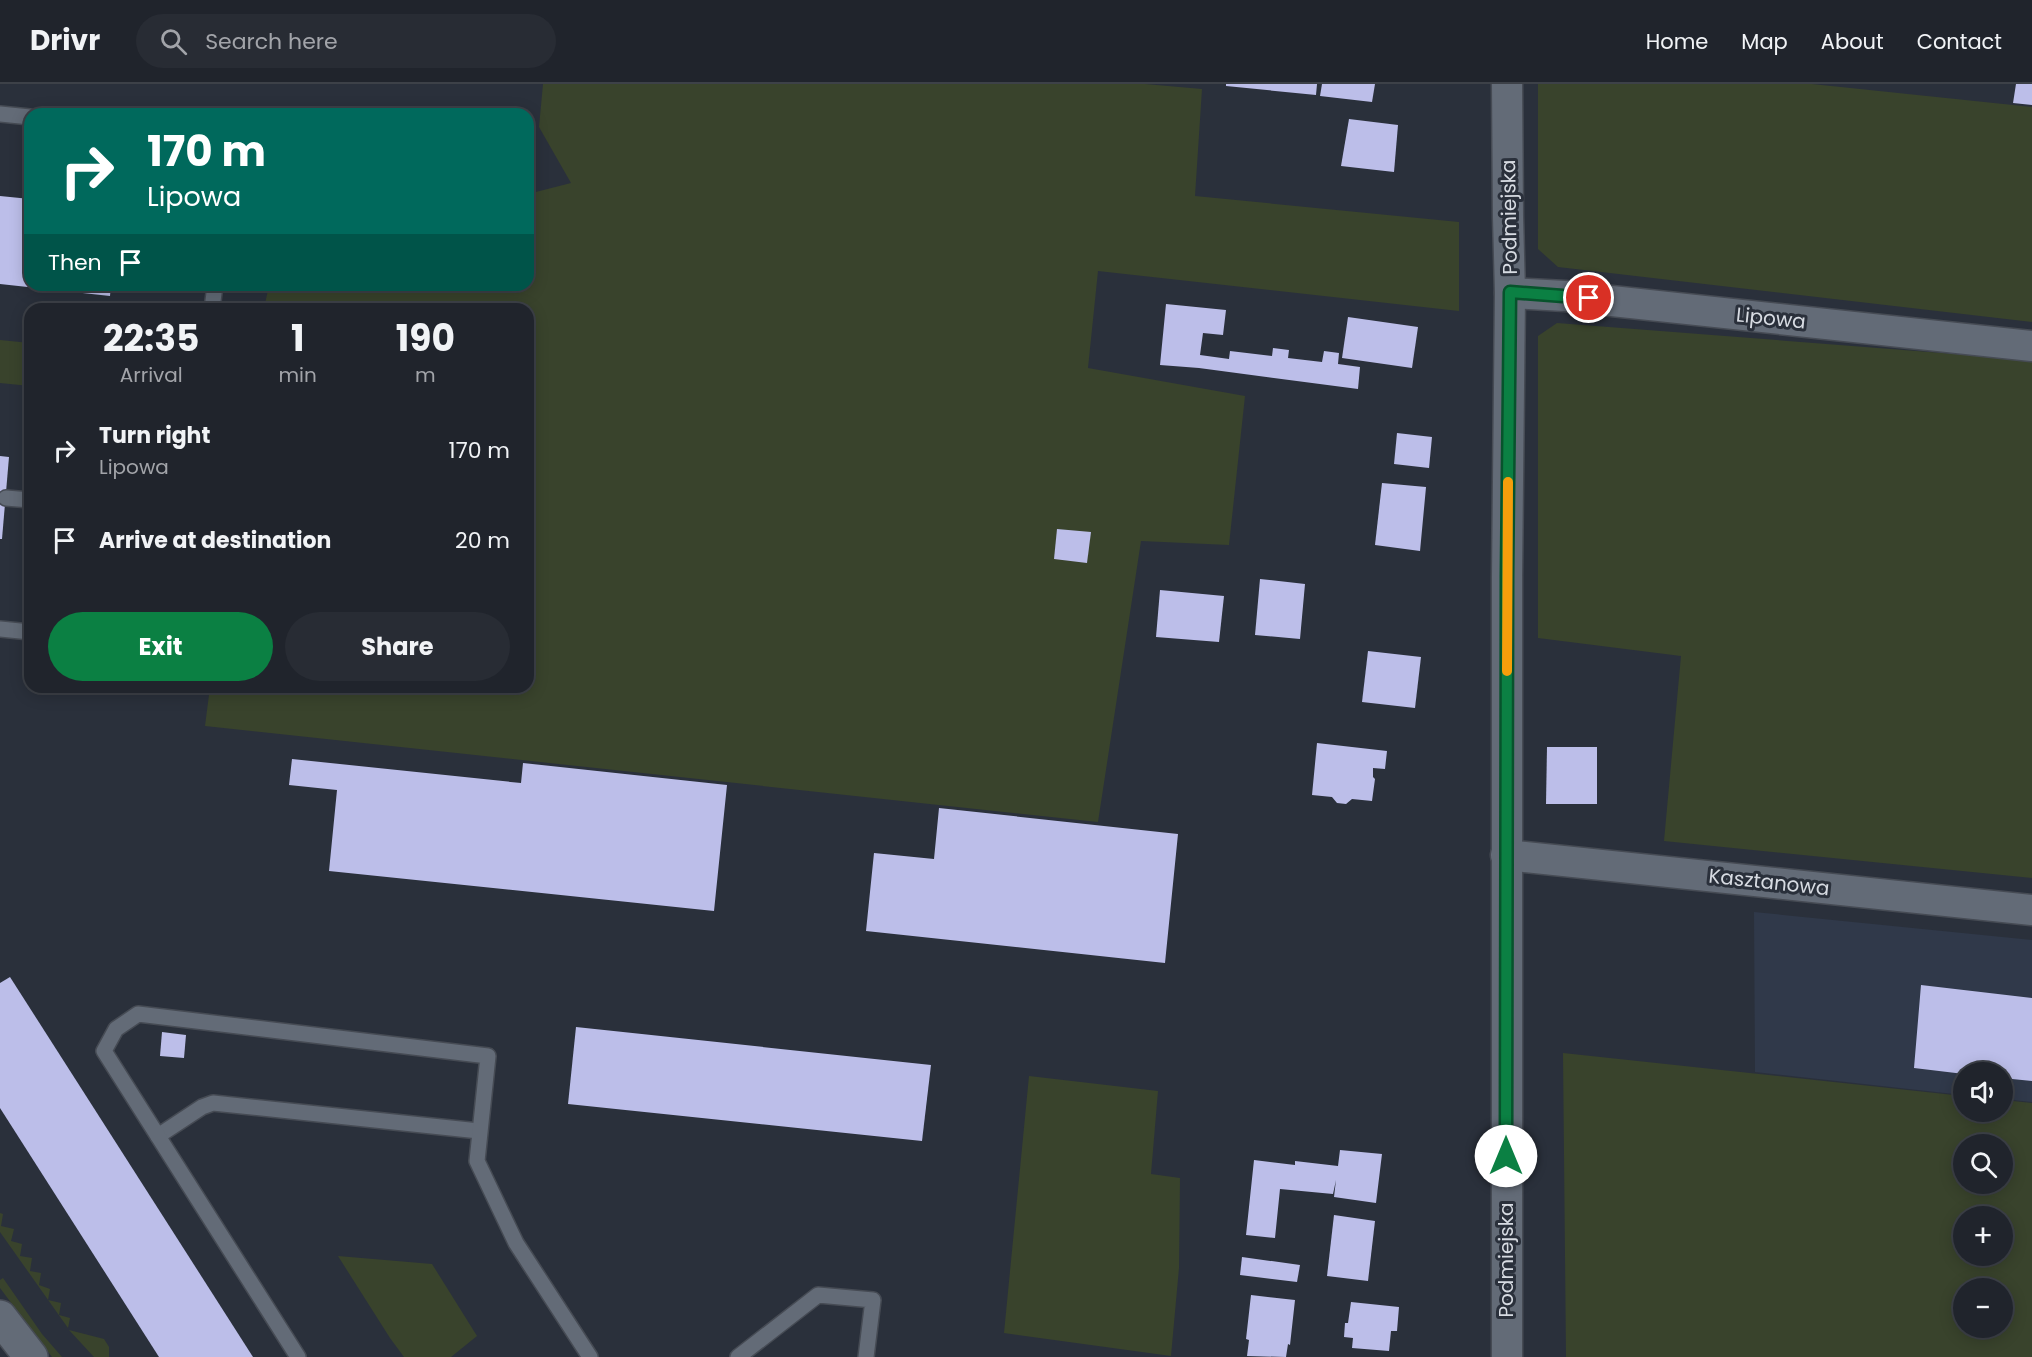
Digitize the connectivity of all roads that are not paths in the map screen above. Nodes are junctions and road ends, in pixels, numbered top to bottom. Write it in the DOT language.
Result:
graph roads {
  1 [pos="1507,84"];
  2 [pos="0,114"];
  3 [pos="24,116"];
  4 [pos="1510,292"];
  5 [pos="2032,346"];
  6 [pos="6,498"];
  7 [pos="24,500"];
  8 [pos="0,629"];
  9 [pos="24,631"];
  10 [pos="1506,855"];
  11 [pos="2032,910"];
  12 [pos="479,1131"];
  13 [pos="158,1136"];
  14 [pos="0,1317"];
  15 [pos="31,1357"];
  16 [pos="298,1357"];
  17 [pos="590,1357"];
  18 [pos="738,1357"];
  19 [pos="866,1357"];
  20 [pos="1507,1357"];
  1 -- 4 [label="street, Podmiejska"];
  2 -- 3 [label="lane"];
  4 -- 5 [label="street, Lipowa"];
  4 -- 10 [label="street, Podmiejska"];
  6 -- 7 [label="lane"];
  8 -- 9 [label="lane"];
  10 -- 11 [label="street, Kasztanowa"];
  10 -- 20 [label="street, Podmiejska"];
  12 -- 13 [label="lane"];
  12 -- 13 [label="lane"];
  12 -- 17 [label="lane"];
  13 -- 16 [label="lane"];
  14 -- 15 [label="street"];
  18 -- 19 [label="lane"];
}
